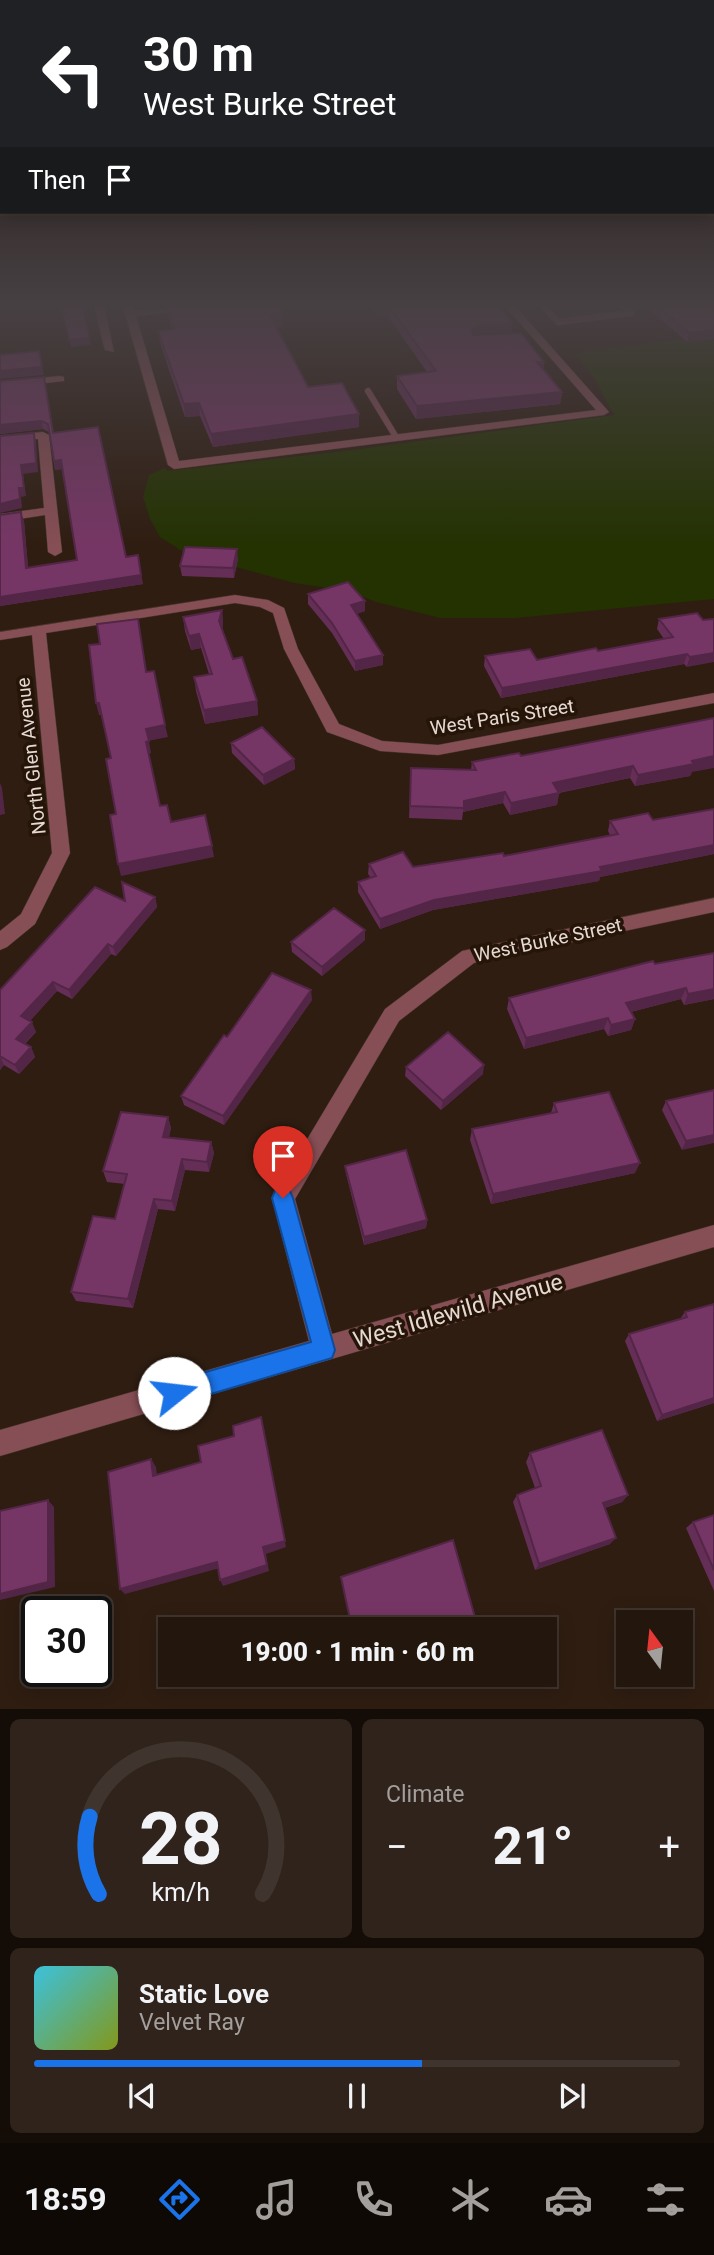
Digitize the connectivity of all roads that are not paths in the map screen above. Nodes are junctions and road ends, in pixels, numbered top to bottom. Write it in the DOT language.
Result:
graph roads {
  1 [pos="151,386"];
  2 [pos="581,386"];
  3 [pos="368,391"];
  4 [pos="396,438"];
  5 [pos="0,439"];
  6 [pos="50,511"];
  7 [pos="0,518"];
  8 [pos="55,552"];
  9 [pos="39,629"];
  10 [pos="0,636"];
  11 [pos="714,698"];
  12 [pos="714,905"];
  13 [pos="0,942"];
  14 [pos="714,1236"];
  15 [pos="324,1350"];
  16 [pos="0,1443"];
  1 -- 4 [label="street"];
  2 -- 4 [label="street"];
  3 -- 4 [label="lane"];
  5 -- 6 [label="street"];
  6 -- 7 [label="street"];
  6 -- 8 [label="street"];
  9 -- 10 [label="street, West Paris Street"];
  9 -- 11 [label="street, West Paris Street"];
  9 -- 13 [label="street, North Glen Avenue"];
  12 -- 15 [label="street, West Burke Street"];
  14 -- 15 [label="street, West Idlewild Avenue"];
  15 -- 16 [label="street, West Idlewild Avenue"];
}
